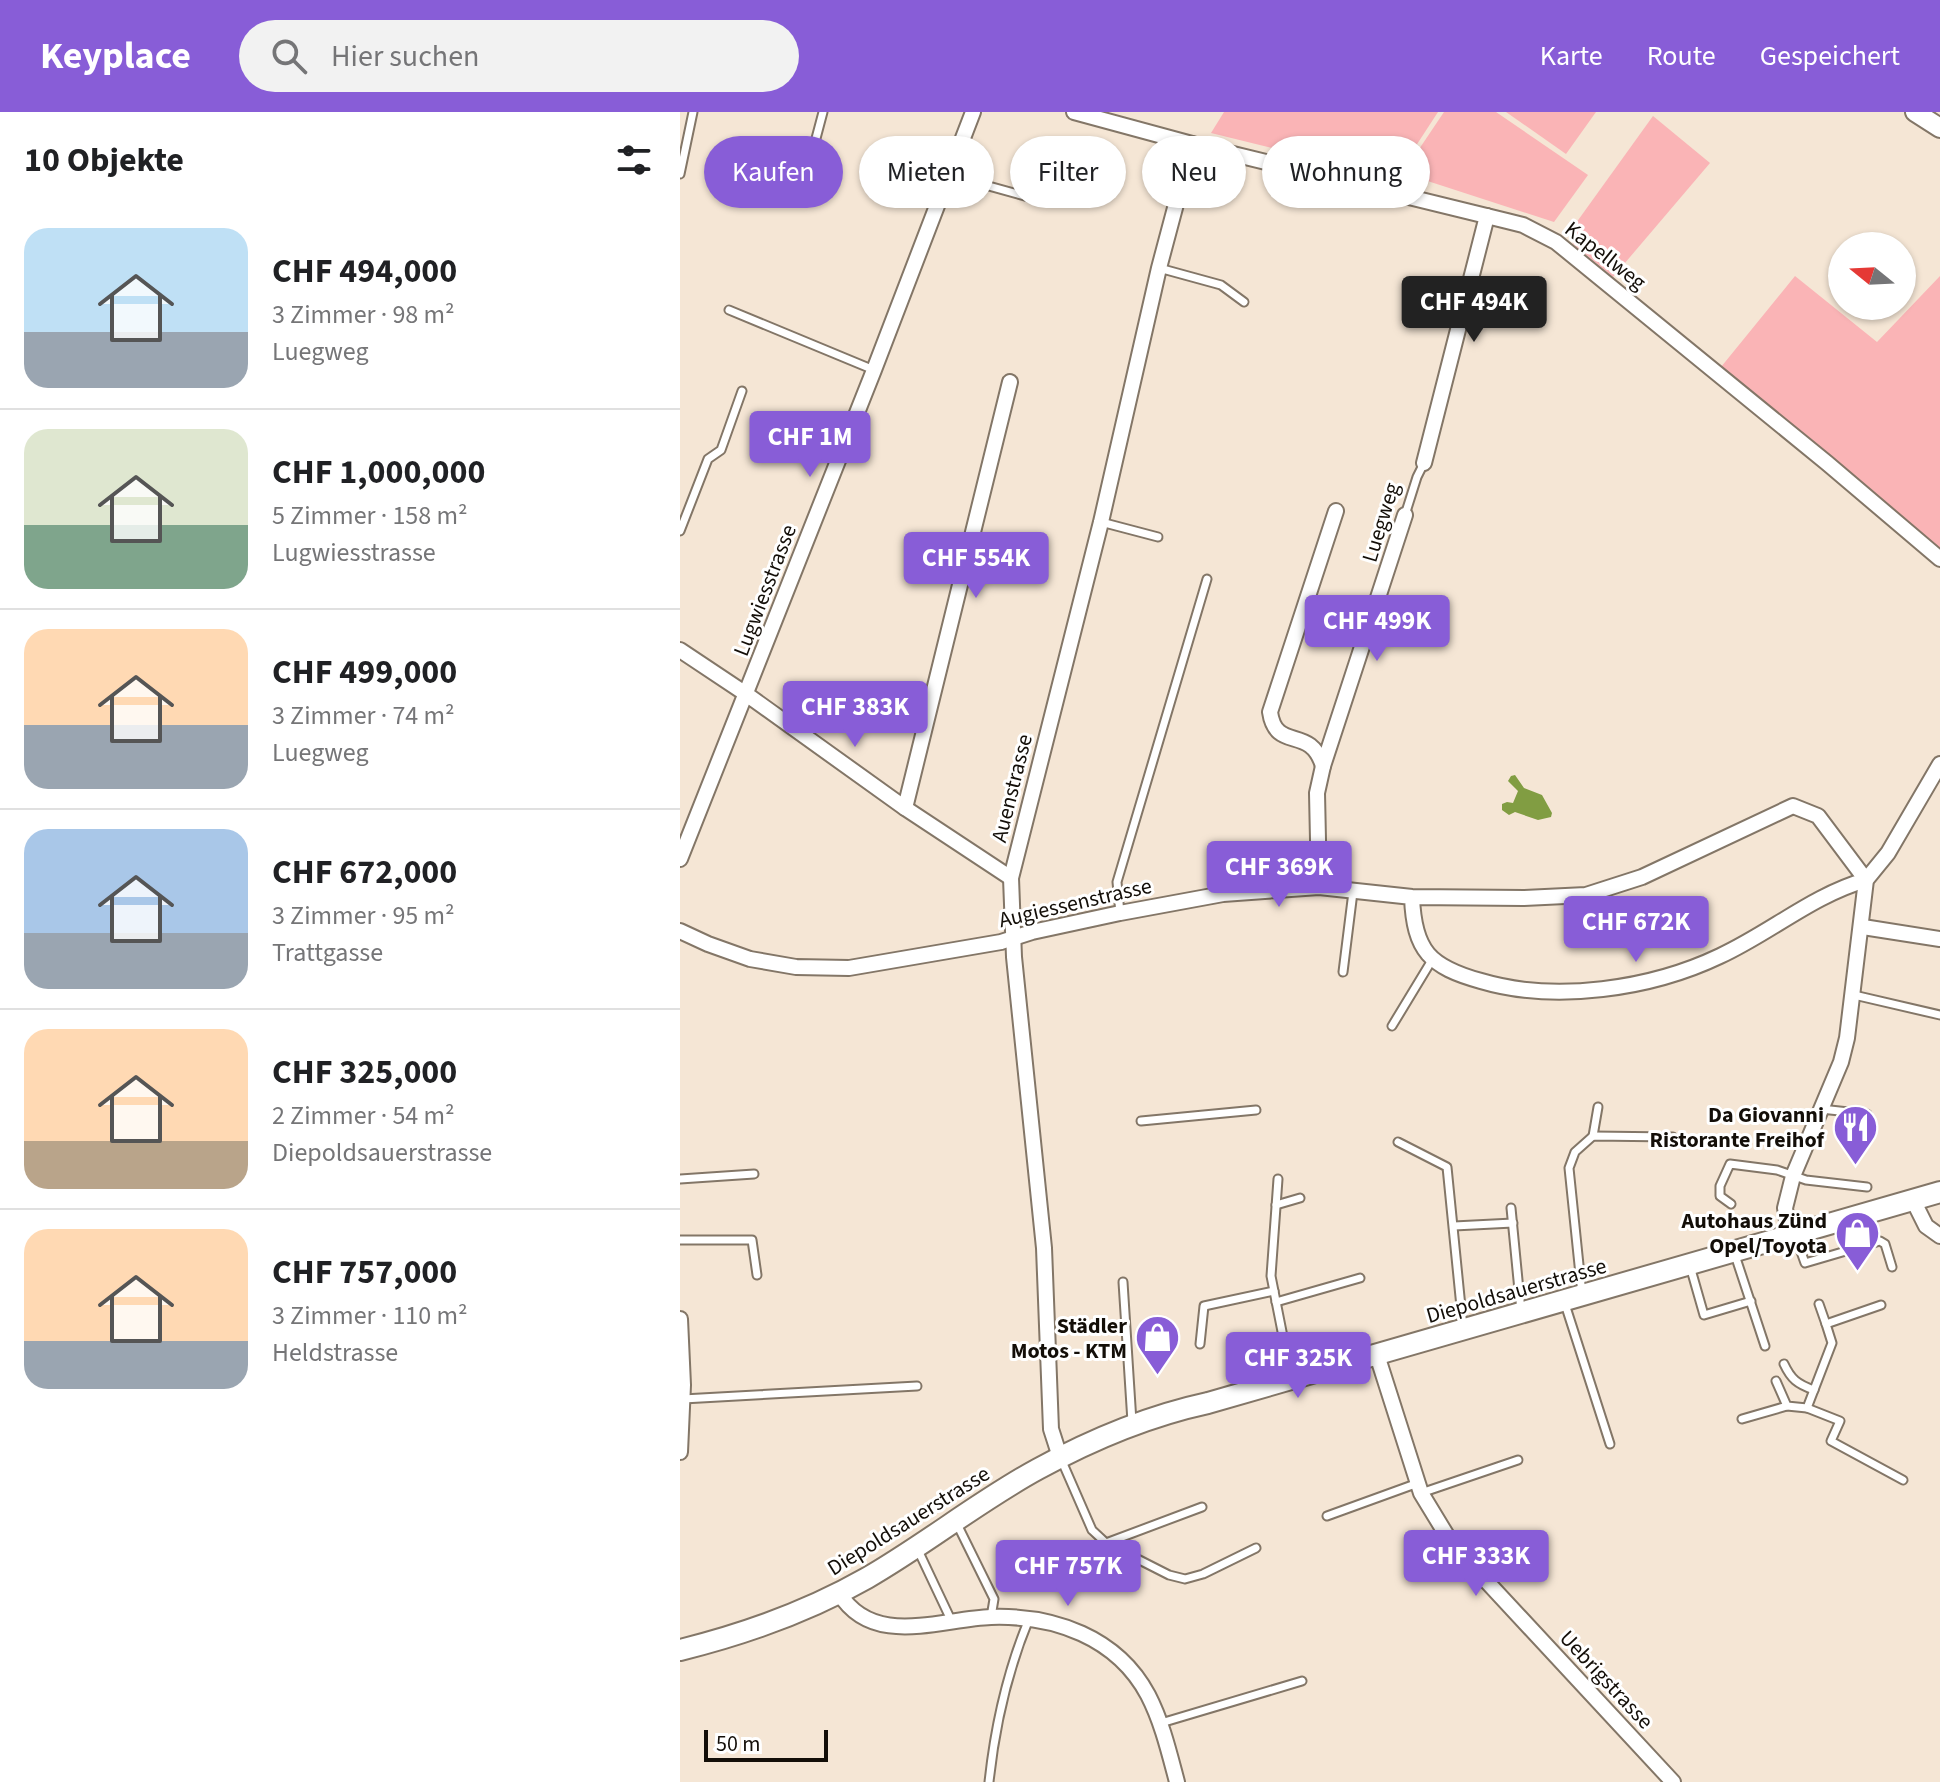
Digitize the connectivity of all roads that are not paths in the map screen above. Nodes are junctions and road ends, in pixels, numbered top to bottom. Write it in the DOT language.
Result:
graph roads {
  1 [pos="693,112"];
  2 [pos="823,112"];
  3 [pos="973,112"];
  4 [pos="1915,112"];
  5 [pos="1083,113"];
  6 [pos="1940,128"];
  7 [pos="817,136"];
  8 [pos="964,136"];
  9 [pos="1164,136"];
  10 [pos="1246,157"];
  11 [pos="680,174"];
  12 [pos="936,208"];
  13 [pos="1175,208"];
  14 [pos="1487,216"];
  15 [pos="1159,268"];
  16 [pos="1244,302"];
  17 [pos="729,310"];
  18 [pos="874,370"];
  19 [pos="1010,382"];
  20 [pos="742,391"];
  21 [pos="1424,463"];
  22 [pos="1336,511"];
  23 [pos="1405,515"];
  24 [pos="1101,522"];
  25 [pos="680,531"];
  26 [pos="1158,537"];
  27 [pos="1940,559"];
  28 [pos="1207,579"];
  29 [pos="680,650"];
  30 [pos="746,694"];
  31 [pos="1323,766"];
  32 [pos="1939,770"];
  33 [pos="905,808"];
  34 [pos="680,859"];
  35 [pos="1011,878"];
  36 [pos="1866,880"];
  37 [pos="1319,887"];
  38 [pos="1353,890"];
  39 [pos="1412,897"];
  40 [pos="1120,913"];
  41 [pos="1863,927"];
  42 [pos="680,931"];
  43 [pos="1014,939"];
  44 [pos="1940,939"];
  45 [pos="1432,960"];
  46 [pos="1343,972"];
  47 [pos="1854,995"];
  48 [pos="1940,1015"];
  49 [pos="1392,1026"];
  50 [pos="1598,1107"];
  51 [pos="1821,1109"];
  52 [pos="1256,1110"];
  53 [pos="1867,1114"];
  54 [pos="1141,1121"];
  55 [pos="1593,1136"];
  56 [pos="1673,1137"];
  57 [pos="1398,1142"];
  58 [pos="754,1174"];
  59 [pos="1793,1176"];
  60 [pos="680,1179"];
  61 [pos="1278,1179"];
  62 [pos="1867,1187"];
  63 [pos="1940,1192"];
  64 [pos="1300,1198"];
  65 [pos="1913,1200"];
  66 [pos="1731,1204"];
  67 [pos="1276,1205"];
  68 [pos="1511,1208"];
  69 [pos="1513,1223"];
  70 [pos="1454,1226"];
  71 [pos="1792,1233"];
  72 [pos="1940,1236"];
  73 [pos="680,1240"];
  74 [pos="1733,1250"];
  75 [pos="1689,1264"];
  76 [pos="1892,1267"];
  77 [pos="757,1275"];
  78 [pos="1360,1278"];
  79 [pos="1123,1282"];
  80 [pos="1274,1291"];
  81 [pos="1573,1299"];
  82 [pos="1751,1301"];
  83 [pos="1276,1302"];
  84 [pos="1819,1304"];
  85 [pos="1881,1305"];
  86 [pos="1521,1314"];
  87 [pos="680,1319"];
  88 [pos="1826,1324"];
  89 [pos="1463,1329"];
  90 [pos="1200,1344"];
  91 [pos="1765,1346"];
  92 [pos="1377,1355"];
  93 [pos="1784,1364"];
  94 [pos="1291,1380"];
  95 [pos="1776,1381"];
  96 [pos="917,1386"];
  97 [pos="1814,1390"];
  98 [pos="683,1399"];
  99 [pos="1787,1406"];
  100 [pos="1807,1408"];
  101 [pos="1742,1419"];
  102 [pos="1132,1425"];
  103 [pos="1610,1444"];
  104 [pos="680,1452"];
  105 [pos="1060,1457"];
  106 [pos="1518,1460"];
  107 [pos="1903,1480"];
  108 [pos="1420,1488"];
  109 [pos="1202,1507"];
  110 [pos="1327,1516"];
  111 [pos="956,1522"];
  112 [pos="1106,1543"];
  113 [pos="917,1548"];
  114 [pos="1256,1548"];
  115 [pos="839,1593"];
  116 [pos="991,1617"];
  117 [pos="1029,1619"];
  118 [pos="952,1622"];
  119 [pos="680,1650"];
  120 [pos="1302,1681"];
  121 [pos="1161,1723"];
  122 [pos="989,1782"];
  123 [pos="1177,1782"];
  124 [pos="1673,1782"];
  1 -- 11 [label="lane"];
  2 -- 7 [label="lane"];
  3 -- 8 [label="street, Lugwiesstrasse"];
  4 -- 6 [label="street"];
  5 -- 9 [label="street, Kapellweg"];
  10 -- 14 [label="street, Kapellweg"];
  12 -- 18 [label="street, Lugwiesstrasse"];
  13 -- 15 [label="street, Auenstrasse"];
  14 -- 21 [label="street, Luegweg"];
  14 -- 27 [label="street, Kapellweg"];
  15 -- 16 [label="lane"];
  15 -- 24 [label="street, Auenstrasse"];
  17 -- 18 [label="lane"];
  18 -- 30 [label="street, Lugwiesstrasse"];
  19 -- 33 [label="street"];
  20 -- 25 [label="lane"];
  21 -- 23 [label="lane, Luegweg"];
  22 -- 31 [label="street"];
  23 -- 31 [label="street, Luegweg"];
  24 -- 26 [label="lane"];
  24 -- 35 [label="street, Auenstrasse"];
  28 -- 40 [label="lane"];
  29 -- 30 [label="street"];
  30 -- 33 [label="street"];
  30 -- 34 [label="street, Lugwiesstrasse"];
  31 -- 37 [label="street, Luegweg"];
  32 -- 36 [label="street"];
  33 -- 35 [label="street"];
  35 -- 43 [label="street, Auenstrasse"];
  36 -- 39 [label="street, Augiessenstrasse"];
  36 -- 41 [label="street"];
  36 -- 45 [label="street"];
  37 -- 38 [label="street, Augiessenstrasse"];
  37 -- 40 [label="street, Augiessenstrasse"];
  38 -- 39 [label="street, Augiessenstrasse"];
  38 -- 46 [label="lane"];
  39 -- 45 [label="street"];
  40 -- 43 [label="street, Augiessenstrasse"];
  41 -- 44 [label="street"];
  41 -- 47 [label="street"];
  42 -- 43 [label="street, Augiessenstrasse"];
  43 -- 105 [label="street, Auenstrasse"];
  45 -- 49 [label="lane"];
  47 -- 48 [label="lane"];
  47 -- 51 [label="street"];
  50 -- 55 [label="lane"];
  51 -- 53 [label="lane"];
  51 -- 59 [label="street"];
  52 -- 54 [label="lane"];
  55 -- 56 [label="lane"];
  55 -- 81 [label="lane"];
  57 -- 70 [label="lane"];
  58 -- 60 [label="lane"];
  59 -- 62 [label="lane"];
  59 -- 66 [label="lane"];
  59 -- 71 [label="street"];
  61 -- 67 [label="lane"];
  63 -- 65 [label="main road, Diepoldsauerstrasse"];
  64 -- 67 [label="lane"];
  65 -- 71 [label="main road, Diepoldsauerstrasse"];
  65 -- 72 [label="street"];
  67 -- 80 [label="lane"];
  68 -- 69 [label="lane"];
  69 -- 70 [label="lane"];
  69 -- 86 [label="lane"];
  70 -- 89 [label="lane"];
  71 -- 74 [label="main road, Diepoldsauerstrasse"];
  71 -- 76 [label="lane"];
  73 -- 77 [label="lane"];
  74 -- 75 [label="main road, Diepoldsauerstrasse"];
  74 -- 82 [label="lane"];
  75 -- 81 [label="main road, Diepoldsauerstrasse"];
  75 -- 82 [label="lane"];
  78 -- 83 [label="lane"];
  79 -- 102 [label="lane"];
  80 -- 83 [label="lane"];
  80 -- 90 [label="lane"];
  81 -- 86 [label="main road, Diepoldsauerstrasse"];
  81 -- 103 [label="lane"];
  82 -- 91 [label="lane"];
  83 -- 94 [label="lane"];
  84 -- 88 [label="lane"];
  85 -- 88 [label="lane"];
  86 -- 89 [label="main road, Diepoldsauerstrasse"];
  87 -- 98 [label="street"];
  88 -- 97 [label="lane"];
  89 -- 92 [label="main road, Diepoldsauerstrasse"];
  92 -- 94 [label="main road, Diepoldsauerstrasse"];
  92 -- 108 [label="street, Uebrigstrasse"];
  93 -- 97 [label="lane"];
  94 -- 102 [label="main road, Diepoldsauerstrasse"];
  95 -- 99 [label="lane"];
  96 -- 98 [label="lane"];
  97 -- 100 [label="lane"];
  98 -- 104 [label="street"];
  99 -- 100 [label="lane"];
  99 -- 101 [label="lane"];
  100 -- 107 [label="lane"];
  102 -- 105 [label="main road, Diepoldsauerstrasse"];
  105 -- 111 [label="main road, Diepoldsauerstrasse"];
  105 -- 112 [label="lane"];
  106 -- 108 [label="lane"];
  108 -- 110 [label="lane"];
  108 -- 124 [label="street, Uebrigstrasse"];
  109 -- 112 [label="lane"];
  111 -- 113 [label="main road, Diepoldsauerstrasse"];
  111 -- 116 [label="lane"];
  112 -- 114 [label="lane"];
  113 -- 115 [label="main road, Diepoldsauerstrasse"];
  113 -- 118 [label="lane"];
  115 -- 118 [label="street"];
  115 -- 119 [label="main road, Diepoldsauerstrasse"];
  116 -- 117 [label="street"];
  116 -- 118 [label="street"];
  117 -- 121 [label="street"];
  117 -- 122 [label="lane"];
  120 -- 121 [label="lane"];
  121 -- 123 [label="street"];
}
